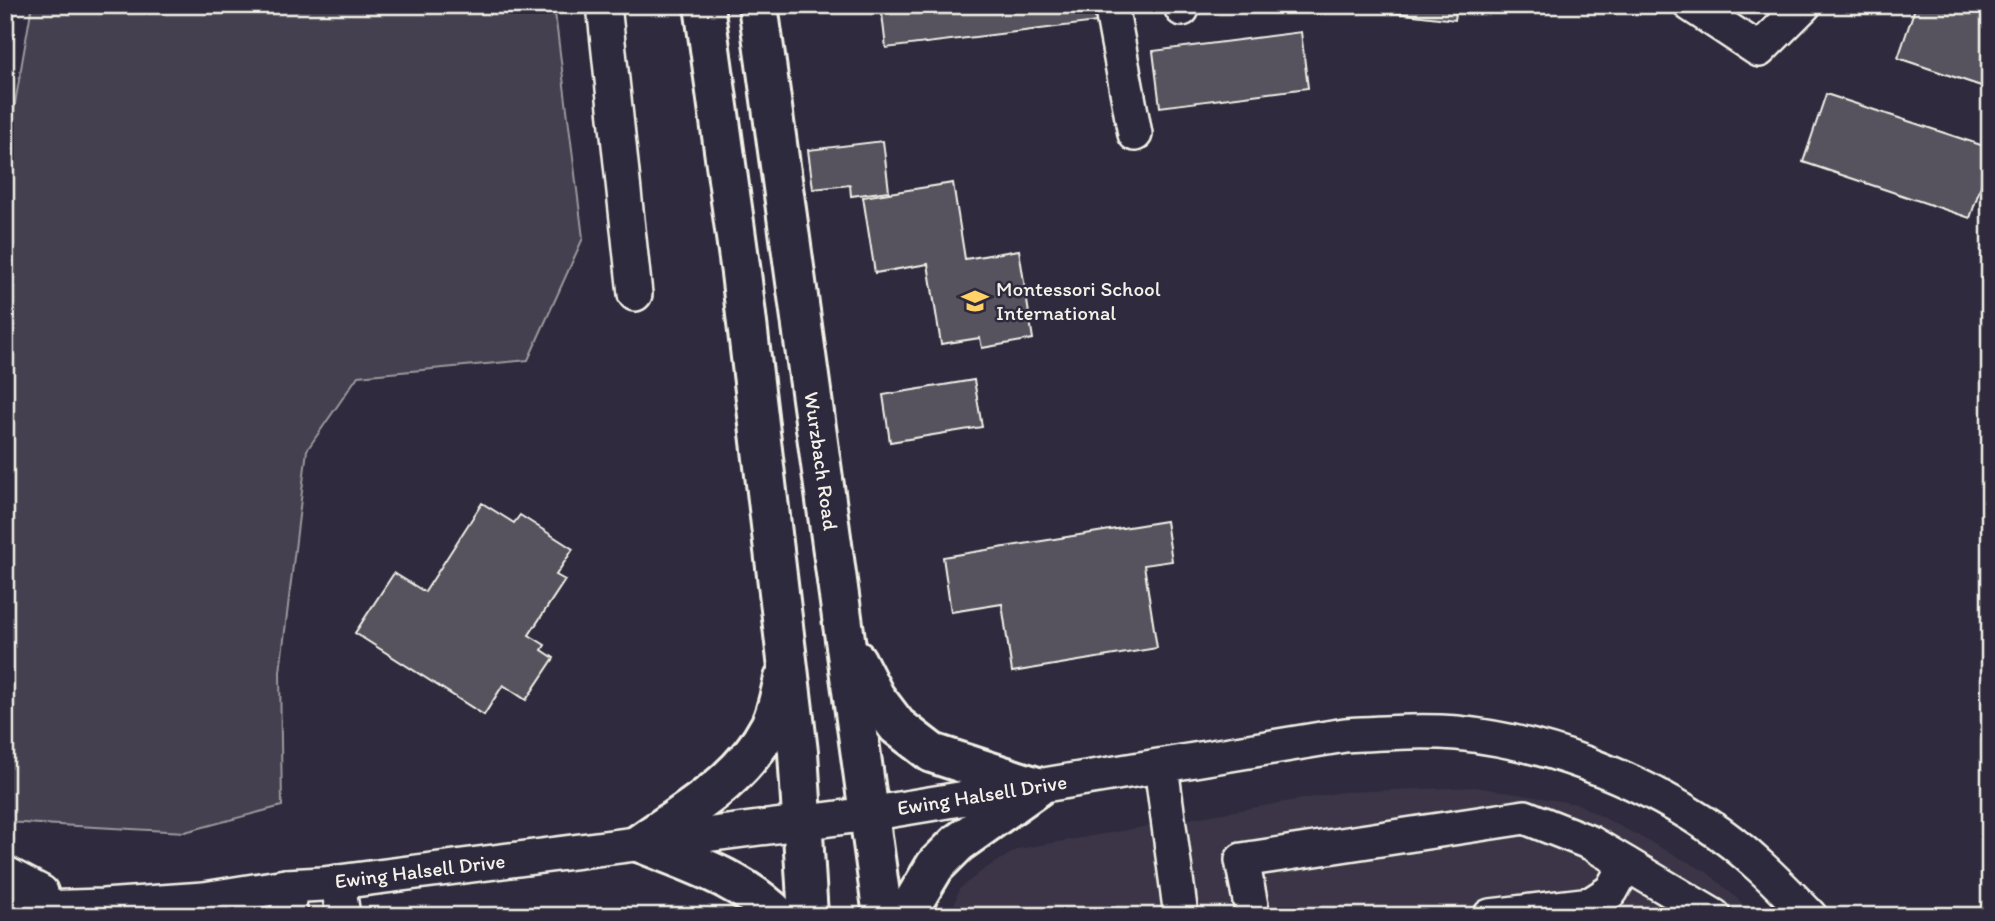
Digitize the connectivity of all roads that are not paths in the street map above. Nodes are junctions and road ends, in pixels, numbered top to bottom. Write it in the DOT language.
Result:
graph roads {
  1 [pos="604,5"];
  2 [pos="704,5"];
  3 [pos="758,5"];
  4 [pos="1111,5"];
  5 [pos="1691,5"];
  6 [pos="1804,5"];
  7 [pos="1135,134"];
  8 [pos="635,294"];
  9 [pos="845,639"];
  10 [pos="788,665"];
  11 [pos="1161,766"];
  12 [pos="1037,787"];
  13 [pos="869,814"];
  14 [pos="801,822"];
  15 [pos="641,843"];
  16 [pos="1626,864"];
  17 [pos="5,873"];
  18 [pos="338,882"];
  19 [pos="5,888"];
  20 [pos="41,892"];
  21 [pos="288,901"];
  22 [pos="103,906"];
  23 [pos="5,909"];
  24 [pos="343,916"];
  25 [pos="778,916"];
  26 [pos="808,916"];
  27 [pos="883,916"];
  28 [pos="905,916"];
  29 [pos="1181,916"];
  30 [pos="1253,916"];
  31 [pos="1490,916"];
  32 [pos="1714,916"];
  33 [pos="1810,916"];
  1 -- 8 [label="street"];
  2 -- 10 [label="main road"];
  3 -- 9 [label="main road, Wurzbach Road"];
  4 -- 7 [label="street"];
  5 -- 6 [label="street"];
  9 -- 12 [label="main road"];
  9 -- 13 [label="main road, Wurzbach Road"];
  10 -- 14 [label="main road"];
  10 -- 15 [label="main road"];
  11 -- 12 [label="street, Ewing Halsell Drive"];
  11 -- 29 [label="street"];
  11 -- 33 [label="street, Ewing Halsell Drive"];
  12 -- 13 [label="street, Ewing Halsell Drive"];
  12 -- 28 [label="main road"];
  13 -- 14 [label="street, Ewing Halsell Drive"];
  13 -- 27 [label="main road, Wurzbach Road"];
  14 -- 15 [label="street, Ewing Halsell Drive"];
  14 -- 26 [label="main road"];
  15 -- 18 [label="street, Ewing Halsell Drive"];
  15 -- 25 [label="main road"];
  16 -- 30 [label="street"];
  16 -- 31 [label="street"];
  16 -- 32 [label="street"];
  17 -- 20 [label="street"];
  18 -- 21 [label="street, Ewing Halsell Drive"];
  18 -- 24 [label="street"];
  19 -- 20 [label="street, Ewing Halsell Drive"];
  20 -- 22 [label="street, Ewing Halsell Drive"];
  21 -- 22 [label="street, Ewing Halsell Drive"];
  22 -- 23 [label="street, Ewing Halsell Drive"];
}
